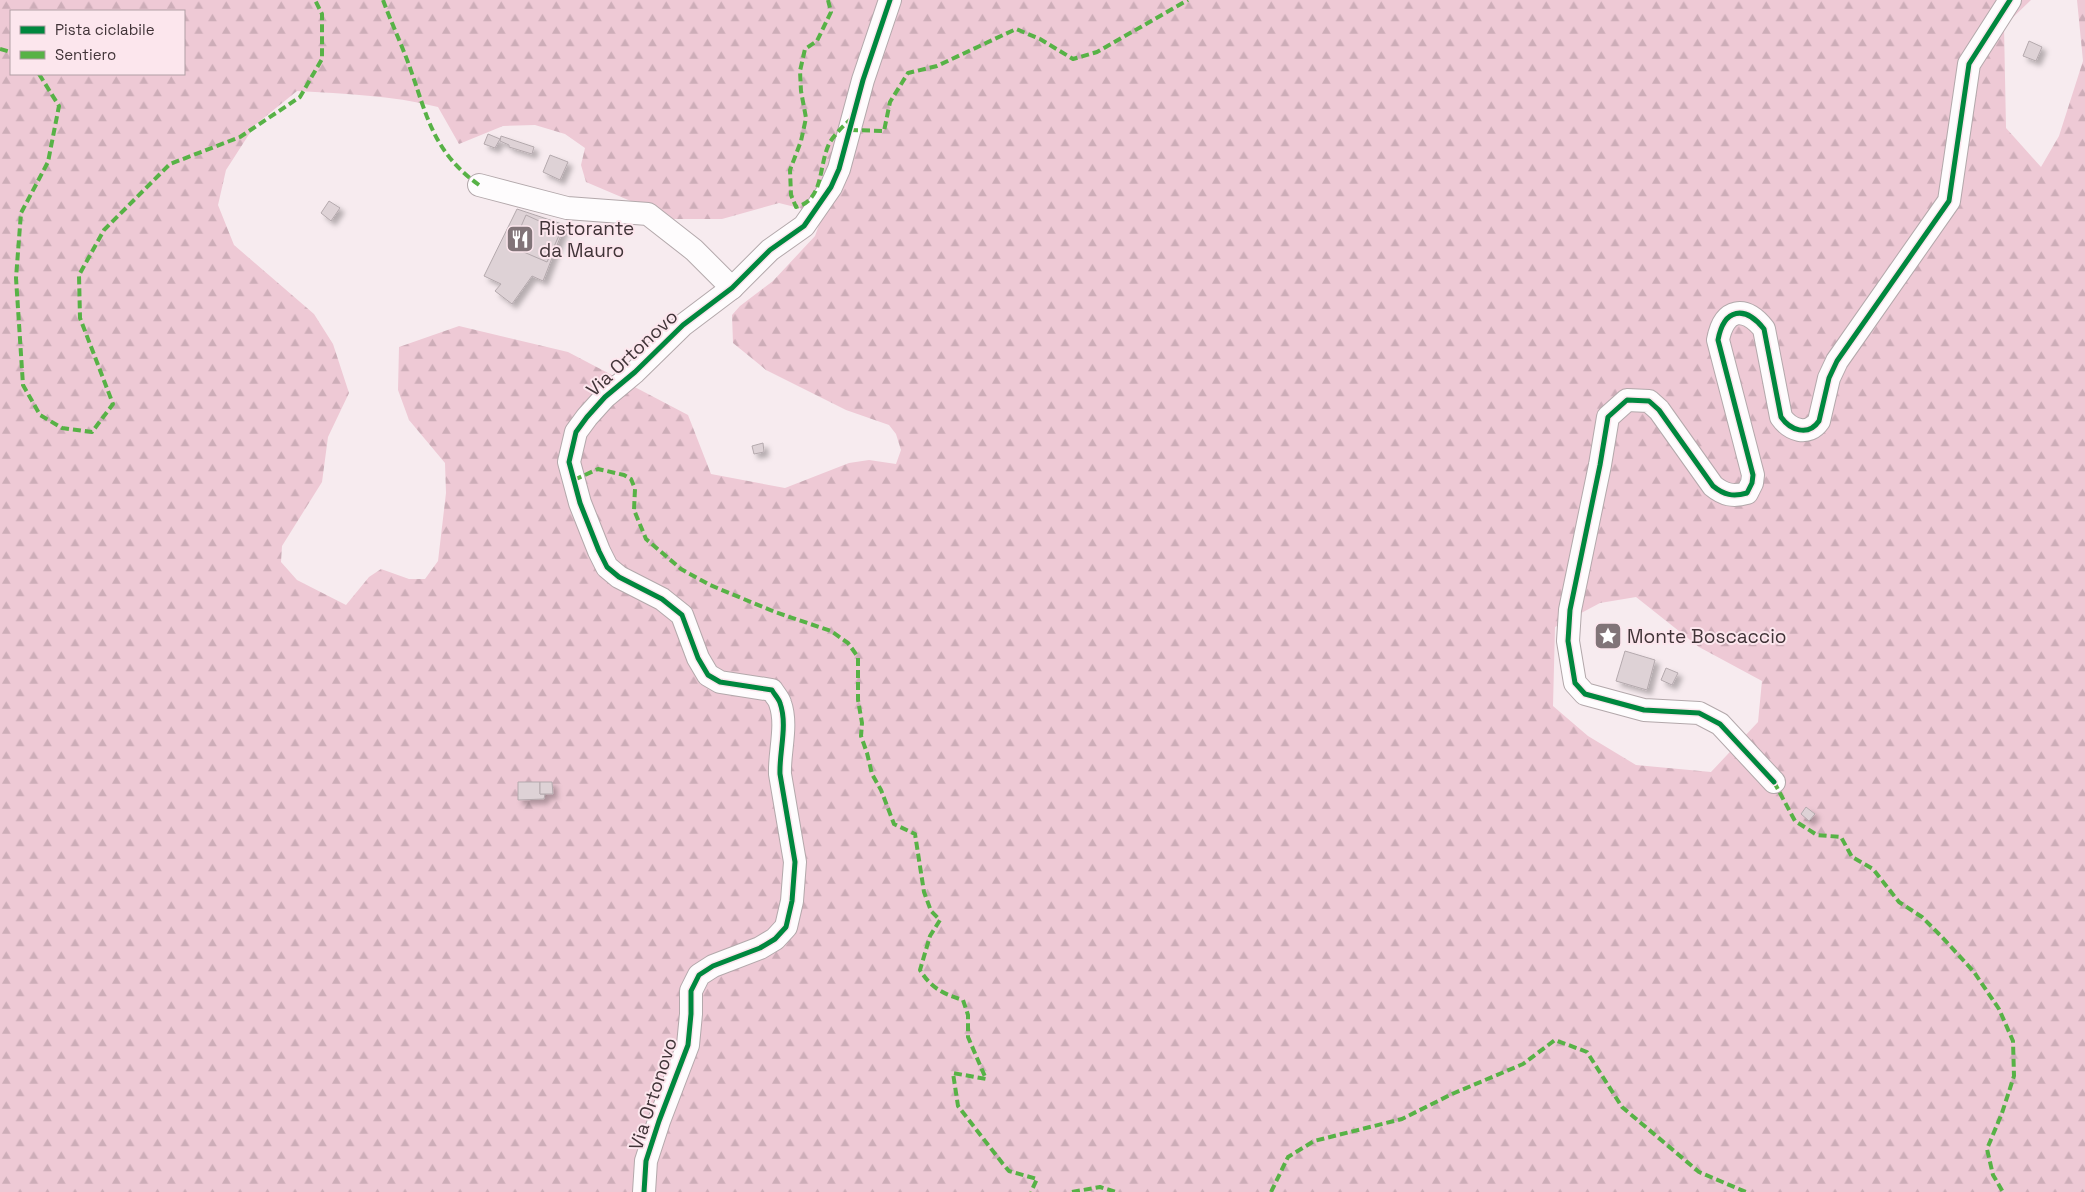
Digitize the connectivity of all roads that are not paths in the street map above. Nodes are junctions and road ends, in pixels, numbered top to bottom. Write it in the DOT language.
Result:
graph roads {
  1 [pos="890,0"];
  2 [pos="2010,0"];
  3 [pos="479,184"];
  4 [pos="732,288"];
  5 [pos="1774,782"];
  6 [pos="644,1192"];
  1 -- 4 [label="street, Via Ortonovo"];
  2 -- 5 [label="street"];
  3 -- 4 [label="street"];
  4 -- 6 [label="street, Via Ortonovo"];
}
